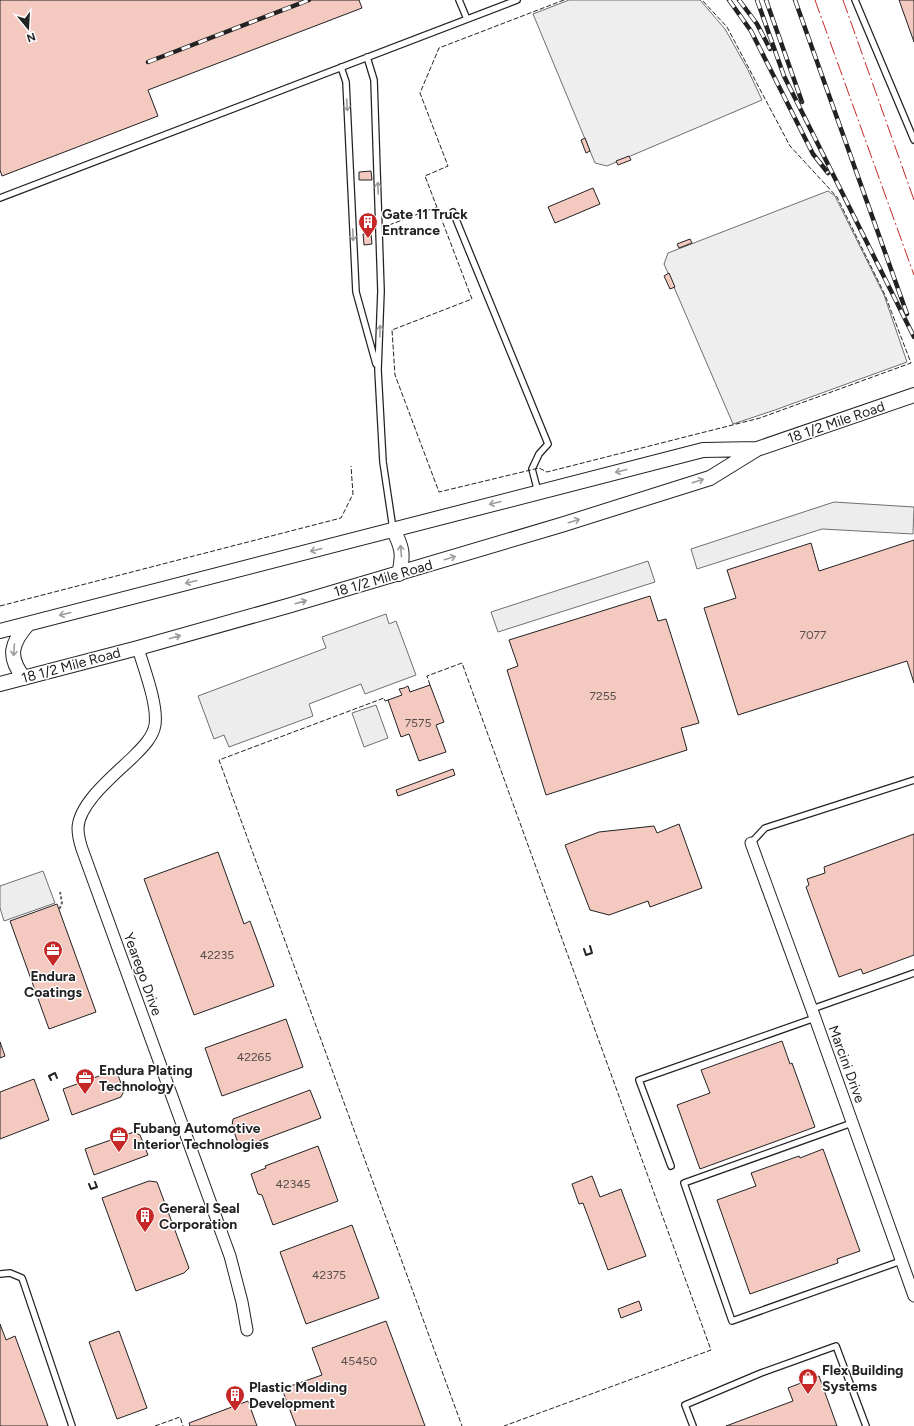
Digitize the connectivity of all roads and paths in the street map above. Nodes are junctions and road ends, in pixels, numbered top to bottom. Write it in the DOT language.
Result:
graph roads {
  1 [pos="460,0"];
  2 [pos="517,0"];
  3 [pos="855,0"];
  4 [pos="467,19"];
  5 [pos="367,57"];
  6 [pos="341,67"];
  7 [pos="914,140"];
  8 [pos="0,198"];
  9 [pos="453,212"];
  10 [pos="378,370"];
  11 [pos="914,395"];
  12 [pos="757,449"];
  13 [pos="538,492"];
  14 [pos="393,529"];
  15 [pos="399,574"];
  16 [pos="28,624"];
  17 [pos="0,631"];
  18 [pos="138,648"];
  19 [pos="24,678"];
  20 [pos="0,684"];
  21 [pos="914,780"];
  22 [pos="751,843"];
  23 [pos="60,892"];
  24 [pos="59,908"];
  25 [pos="914,973"];
  26 [pos="814,1014"];
  27 [pos="852,1123"];
  28 [pos="671,1166"];
  29 [pos="901,1260"];
  30 [pos="0,1274"];
  31 [pos="914,1296"];
  32 [pos="247,1330"];
  33 [pos="72,1426"];
  34 [pos="693,1426"];
  35 [pos="866,1426"];
  1 -- 4 [label="lane"];
  2 -- 4 [label="lane"];
  3 -- 7 [label="lane"];
  4 -- 5 [label="lane"];
  5 -- 6 [label="lane"];
  10 -- 5 [label="lane, one-way"];
  6 -- 8 [label="lane"];
  6 -- 10 [label="lane, one-way"];
  9 -- 13 [label="lane"];
  10 -- 14 [label="lane"];
  11 -- 12 [label="street, 18 1/2 Mile Road"];
  12 -- 13 [label="street, 18 1/2 Mile Road, one-way"];
  15 -- 12 [label="street, 18 1/2 Mile Road, one-way"];
  13 -- 14 [label="street, 18 1/2 Mile Road, one-way"];
  15 -- 14 [label="street, one-way"];
  14 -- 16 [label="street, 18 1/2 Mile Road, one-way"];
  18 -- 15 [label="street, 18 1/2 Mile Road, one-way"];
  16 -- 17 [label="street, 18 1/2 Mile Road"];
  16 -- 19 [label="street, one-way"];
  18 -- 19 [label="street, 18 1/2 Mile Road"];
  18 -- 32 [label="street, Yearego Drive"];
  19 -- 20 [label="street, 18 1/2 Mile Road"];
  21 -- 22 [label="lane"];
  22 -- 26 [label="street, Marcini Drive"];
  23 -- 24 [label="path"];
  25 -- 26 [label="lane"];
  26 -- 27 [label="street, Marcini Drive"];
  26 -- 28 [label="lane"];
  27 -- 29 [label="street, Marcini Drive"];
  27 -- 29 [label="lane"];
  29 -- 31 [label="street, Marcini Drive"];
  30 -- 33 [label="lane"];
  34 -- 35 [label="lane"];
}
